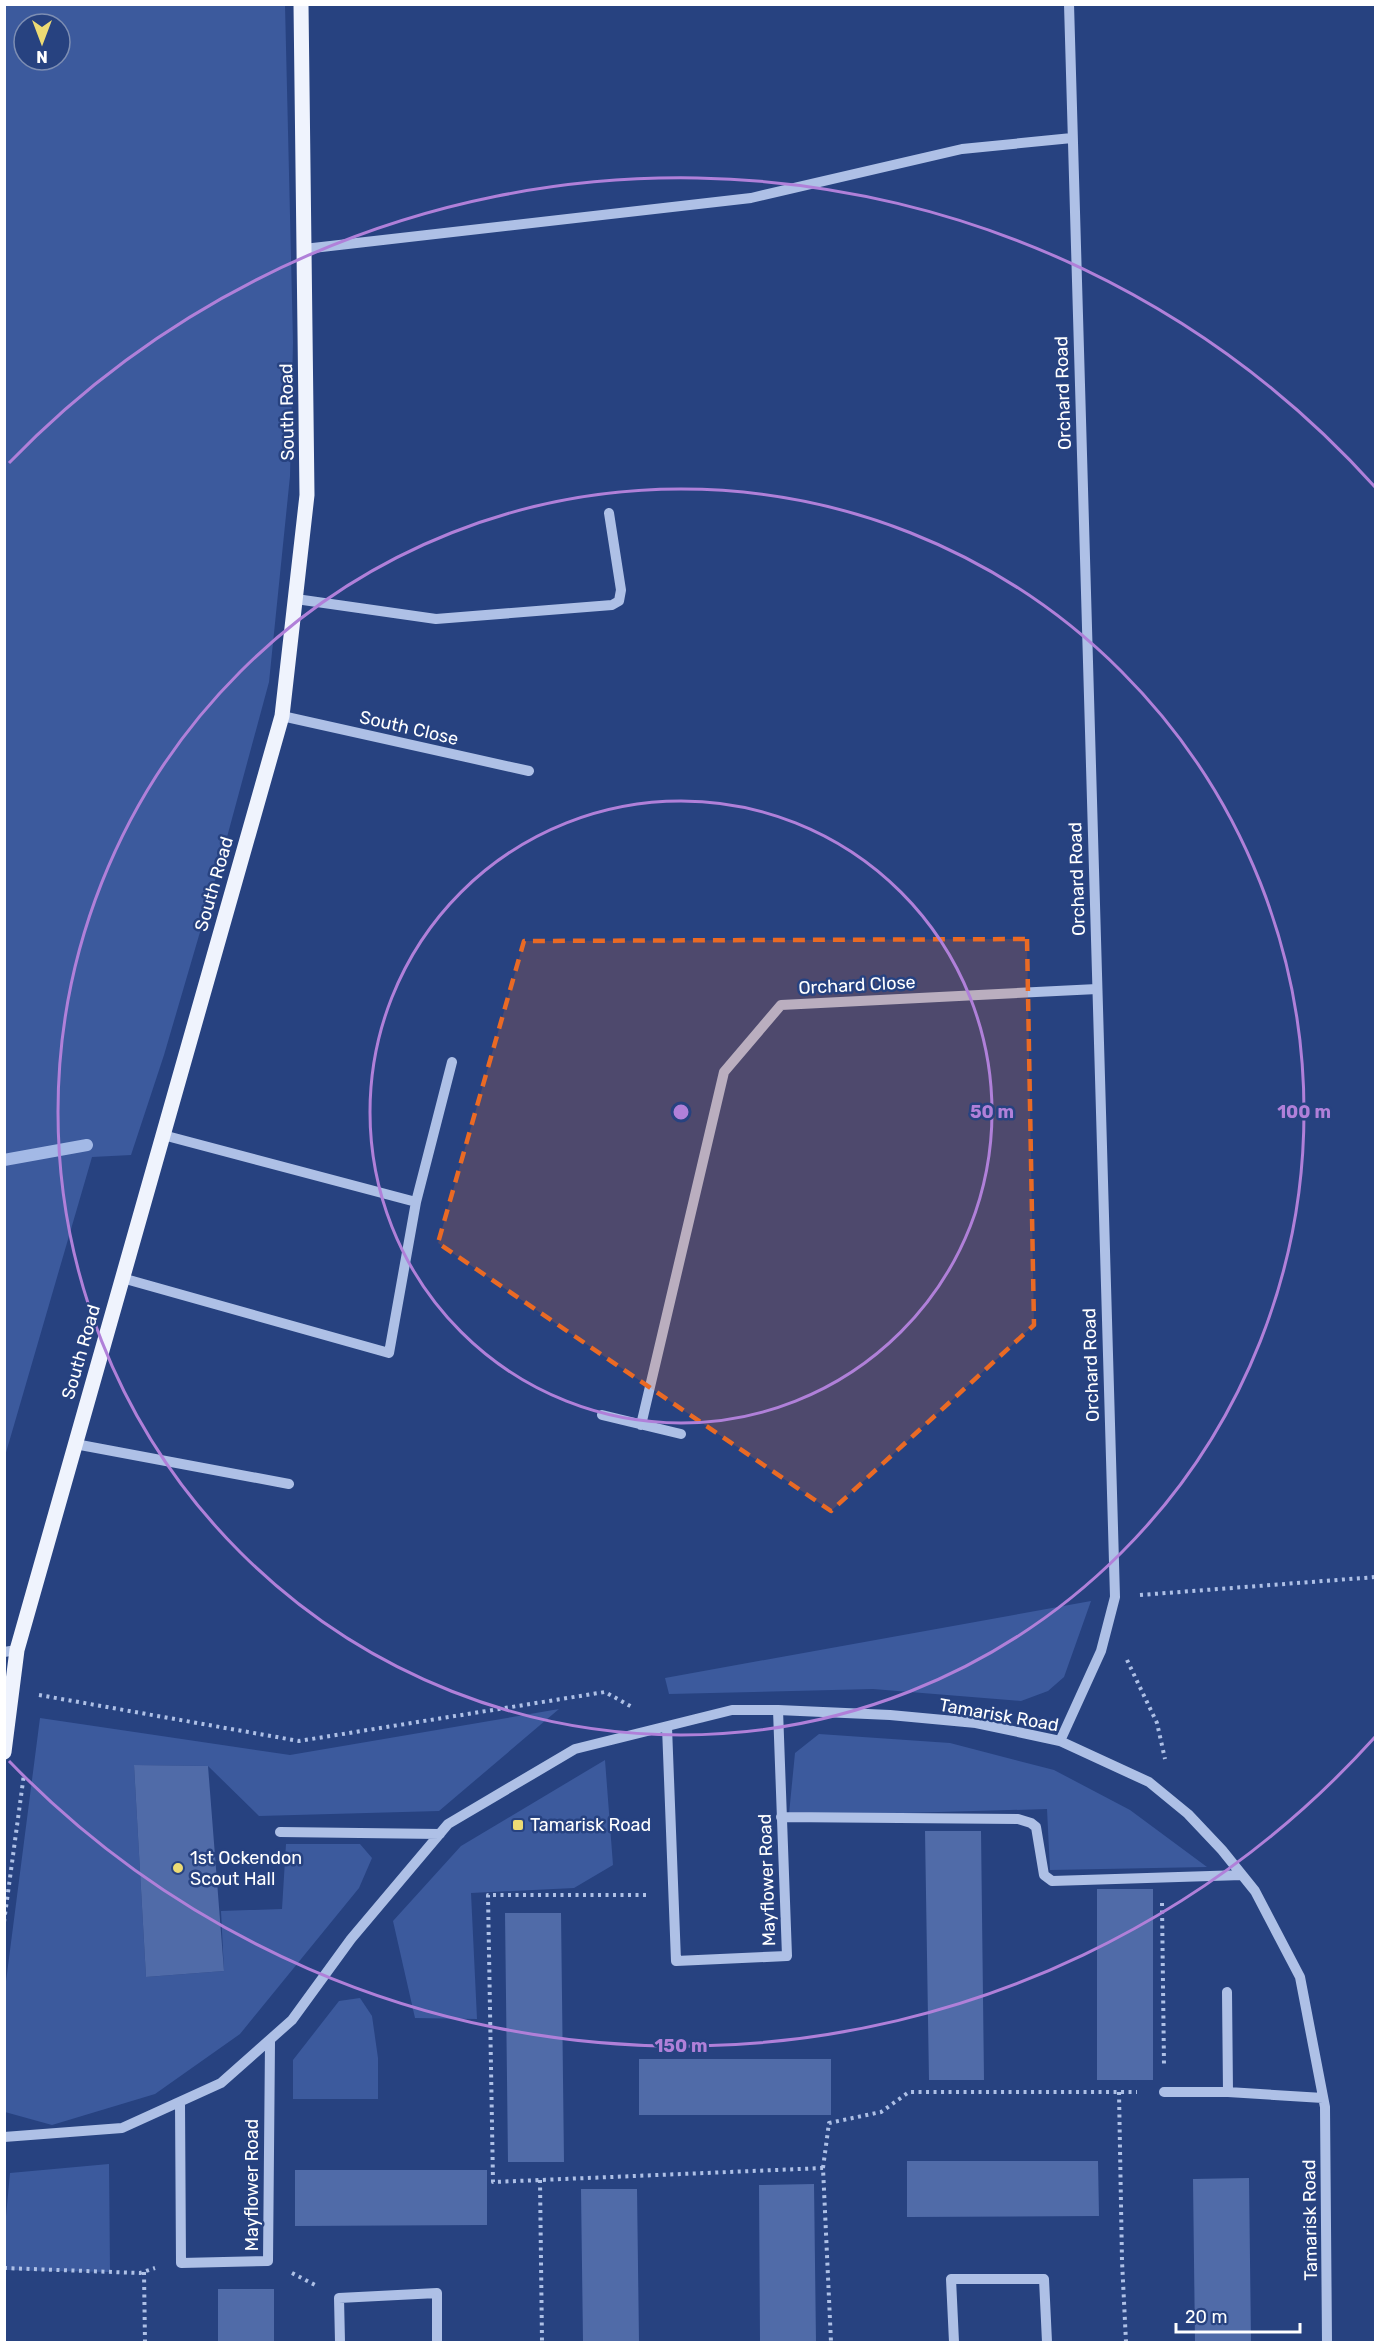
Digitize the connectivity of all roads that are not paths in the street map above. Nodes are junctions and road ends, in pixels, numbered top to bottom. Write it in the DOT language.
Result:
graph roads {
  1 [pos="302,4"];
  2 [pos="1069,4"];
  3 [pos="1072,138"];
  4 [pos="304,249"];
  5 [pos="609,513"];
  6 [pos="296,599"];
  7 [pos="282,716"];
  8 [pos="528,771"];
  9 [pos="1097,990"];
  10 [pos="452,1062"];
  11 [pos="163,1135"];
  12 [pos="416,1202"];
  13 [pos="122,1278"];
  14 [pos="602,1415"];
  15 [pos="641,1425"];
  16 [pos="681,1434"];
  17 [pos="75,1444"];
  18 [pos="289,1484"];
  19 [pos="11,1651"];
  20 [pos="778,1710"];
  21 [pos="667,1727"];
  22 [pos="1060,1742"];
  23 [pos="4,1752"];
  24 [pos="782,1817"];
  25 [pos="280,1832"];
  26 [pos="440,1834"];
  27 [pos="1242,1875"];
  28 [pos="1227,1992"];
  29 [pos="270,2042"];
  30 [pos="1164,2092"];
  31 [pos="1228,2092"];
  32 [pos="1323,2098"];
  33 [pos="180,2103"];
  34 [pos="4,2137"];
  35 [pos="340,2343"];
  36 [pos="437,2343"];
  37 [pos="954,2343"];
  38 [pos="1047,2343"];
  39 [pos="1327,2343"];
  1 -- 4 [label="main road, South Road"];
  2 -- 3 [label="street, Orchard Road"];
  3 -- 4 [label="street"];
  3 -- 9 [label="street, Orchard Road"];
  4 -- 6 [label="main road, South Road"];
  5 -- 6 [label="street"];
  6 -- 7 [label="main road, South Road"];
  7 -- 8 [label="street, South Close"];
  7 -- 11 [label="main road, South Road"];
  9 -- 15 [label="street, Orchard Close"];
  9 -- 22 [label="street, Orchard Road"];
  10 -- 12 [label="street"];
  11 -- 12 [label="street"];
  11 -- 13 [label="main road, South Road"];
  12 -- 13 [label="street"];
  13 -- 17 [label="main road, South Road"];
  14 -- 15 [label="street"];
  15 -- 16 [label="street"];
  17 -- 18 [label="street"];
  17 -- 19 [label="main road, South Road"];
  19 -- 23 [label="main road, South Road"];
  20 -- 21 [label="street, Tamarisk Road"];
  20 -- 22 [label="street, Tamarisk Road"];
  20 -- 24 [label="street, Mayflower Road"];
  21 -- 24 [label="street, Mayflower Road"];
  21 -- 26 [label="street, Tamarisk Road"];
  22 -- 27 [label="street, Tamarisk Road"];
  24 -- 27 [label="street"];
  25 -- 26 [label="street"];
  26 -- 29 [label="street, Tamarisk Road"];
  27 -- 32 [label="street, Tamarisk Road"];
  28 -- 31 [label="street"];
  29 -- 33 [label="street, Tamarisk Road"];
  29 -- 33 [label="street, Mayflower Road"];
  30 -- 31 [label="street"];
  31 -- 32 [label="street"];
  32 -- 39 [label="street, Tamarisk Road"];
  33 -- 34 [label="street, Tamarisk Road"];
  35 -- 36 [label="street"];
  37 -- 38 [label="street"];
}
